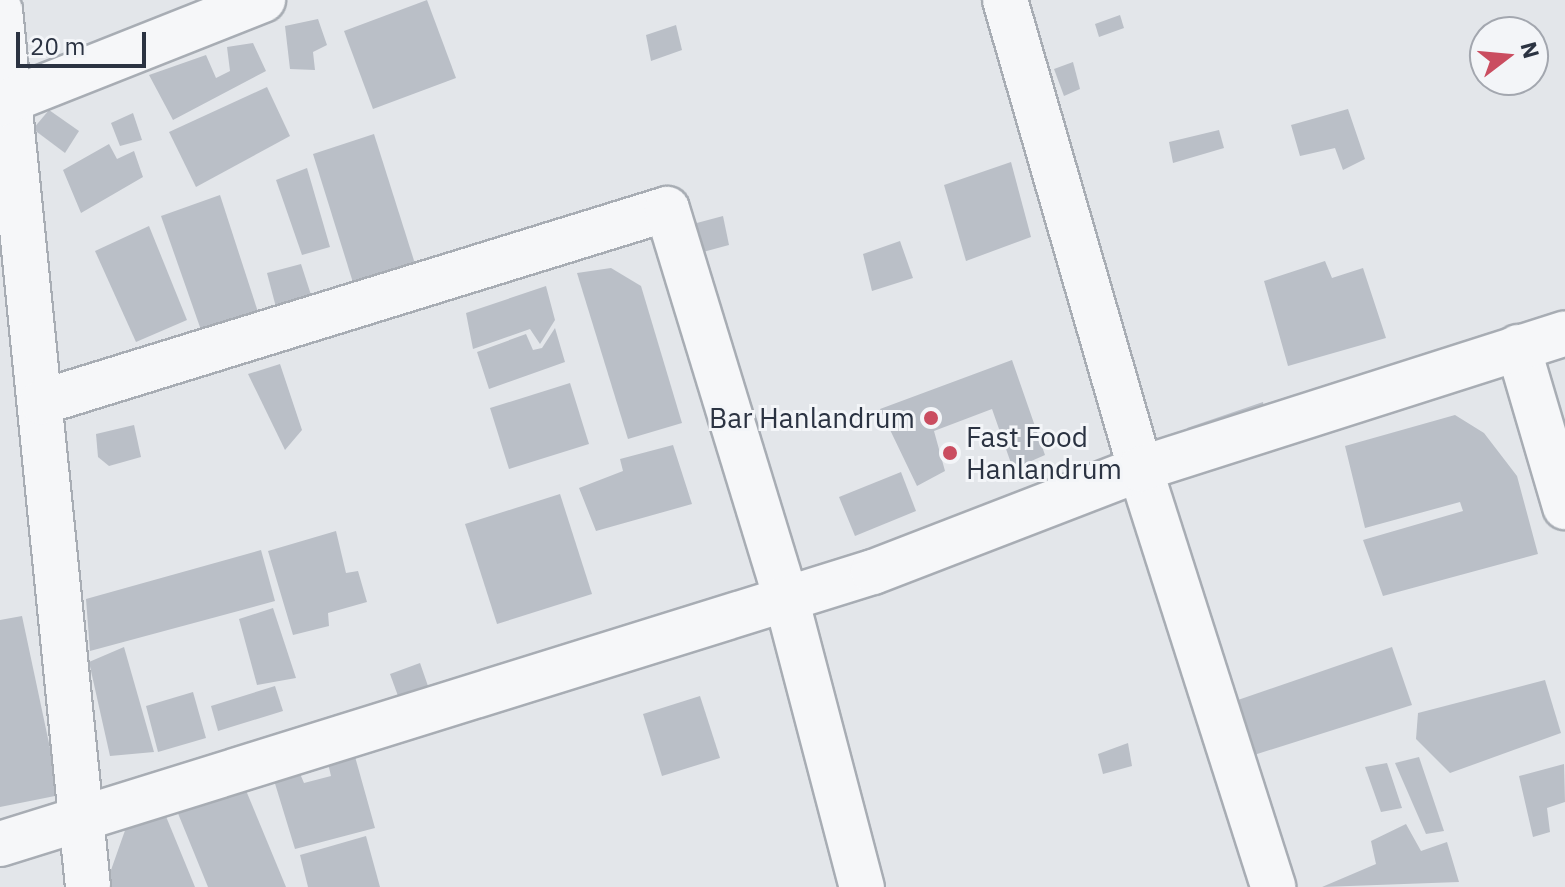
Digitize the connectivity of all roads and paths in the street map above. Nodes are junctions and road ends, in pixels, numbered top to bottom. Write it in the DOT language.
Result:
graph roads {
  1 [pos="263,0"];
  2 [pos="1005,0"];
  3 [pos="0,10"];
  4 [pos="4,102"];
  5 [pos="1565,333"];
  6 [pos="1518,347"];
  7 [pos="42,402"];
  8 [pos="1140,469"];
  9 [pos="1565,507"];
  10 [pos="786,598"];
  11 [pos="78,819"];
  12 [pos="0,844"];
  13 [pos="88,887"];
  14 [pos="862,887"];
  15 [pos="1273,887"];
  1 -- 4 [label="street"];
  2 -- 8 [label="street"];
  3 -- 4 [label="street"];
  4 -- 7 [label="street"];
  5 -- 6 [label="street"];
  6 -- 8 [label="street"];
  6 -- 9 [label="street"];
  7 -- 10 [label="street"];
  7 -- 11 [label="street"];
  8 -- 10 [label="street"];
  8 -- 15 [label="street"];
  10 -- 11 [label="street"];
  10 -- 14 [label="street"];
  11 -- 12 [label="street"];
  11 -- 13 [label="street"];
}
